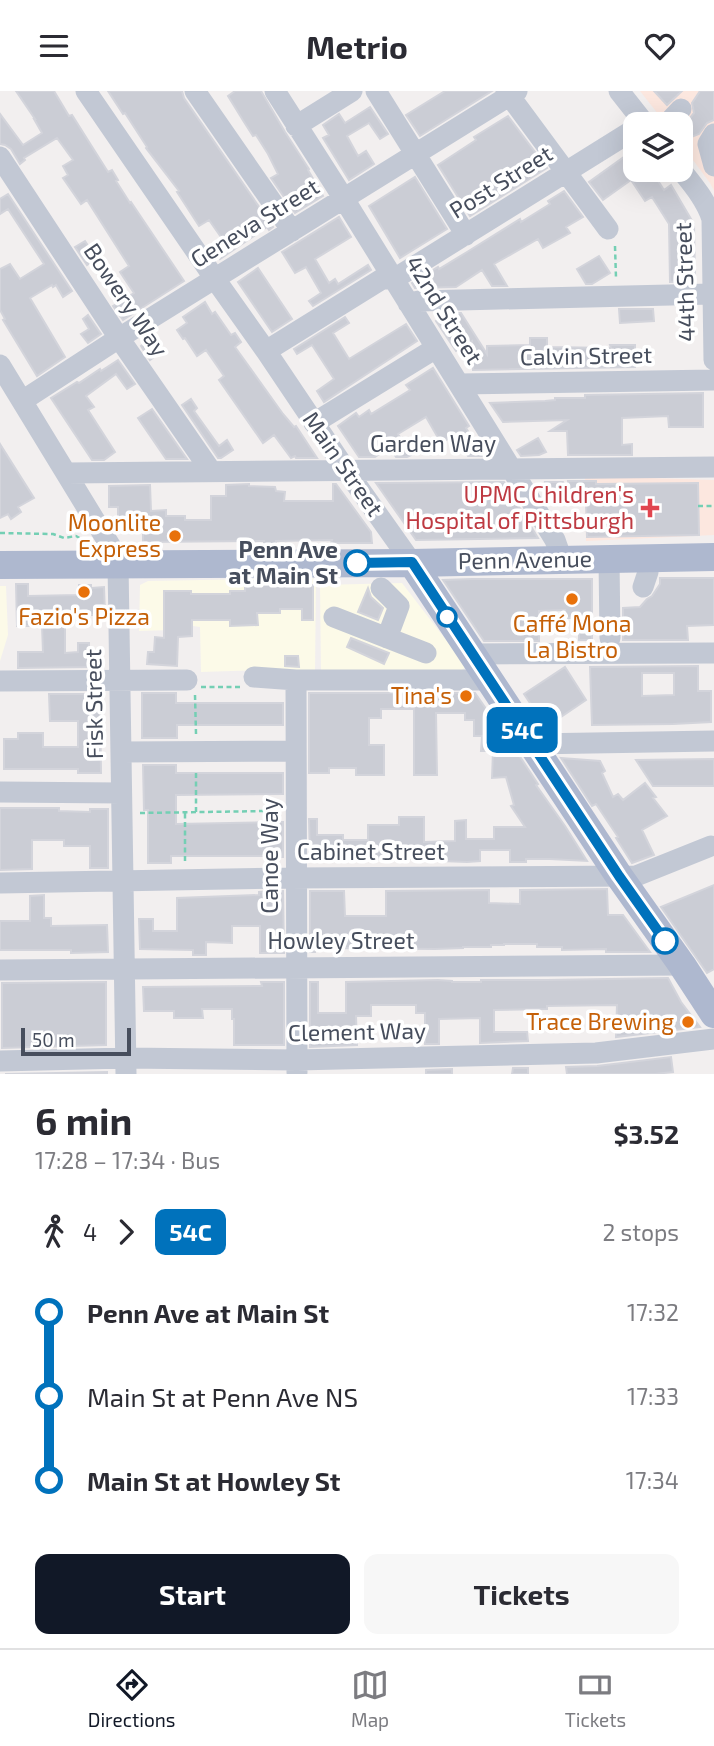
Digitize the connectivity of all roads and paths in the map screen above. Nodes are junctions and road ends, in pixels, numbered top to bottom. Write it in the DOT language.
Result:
graph roads {
  1 [pos="86,91"];
  2 [pos="195,91"];
  3 [pos="275,91"];
  4 [pos="352,91"];
  5 [pos="376,91"];
  6 [pos="619,91"];
  7 [pos="511,93"];
  8 [pos="635,112"];
  9 [pos="296,126"];
  10 [pos="714,134"];
  11 [pos="623,136"];
  12 [pos="415,155"];
  13 [pos="0,156"];
  14 [pos="714,166"];
  15 [pos="565,172"];
  16 [pos="690,182"];
  17 [pos="344,199"];
  18 [pos="608,229"];
  19 [pos="292,231"];
  20 [pos="466,235"];
  21 [pos="713,263"];
  22 [pos="215,279"];
  23 [pos="394,279"];
  24 [pos="712,294"];
  25 [pos="616,295"];
  26 [pos="408,303"];
  27 [pos="119,338"];
  28 [pos="436,348"];
  29 [pos="266,351"];
  30 [pos="714,360"];
  31 [pos="0,365"];
  32 [pos="714,380"];
  33 [pos="459,384"];
  34 [pos="22,401"];
  35 [pos="314,423"];
  36 [pos="714,467"];
  37 [pos="345,470"];
  38 [pos="512,470"];
  39 [pos="211,471"];
  40 [pos="67,473"];
  41 [pos="698,506"];
  42 [pos="714,506"];
  43 [pos="0,533"];
  44 [pos="92,544"];
  45 [pos="714,557"];
  46 [pos="649,558"];
  47 [pos="609,559"];
  48 [pos="562,560"];
  49 [pos="412,562"];
  50 [pos="118,564"];
  51 [pos="0,565"];
  52 [pos="381,588"];
  53 [pos="609,593"];
  54 [pos="334,617"];
  55 [pos="387,638"];
  56 [pos="610,638"];
  57 [pos="426,653"];
  58 [pos="714,653"];
  59 [pos="471,654"];
  60 [pos="254,677"];
  61 [pos="120,680"];
  62 [pos="296,680"];
  63 [pos="489,680"];
  64 [pos="0,681"];
  65 [pos="191,683"];
  66 [pos="714,741"];
  67 [pos="196,743"];
  68 [pos="531,744"];
  69 [pos="296,751"];
  70 [pos="121,752"];
  71 [pos="196,760"];
  72 [pos="0,792"];
  73 [pos="121,793"];
  74 [pos="266,811"];
  75 [pos="185,812"];
  76 [pos="196,812"];
  77 [pos="137,813"];
  78 [pos="711,846"];
  79 [pos="185,870"];
  80 [pos="619,876"];
  81 [pos="296,879"];
  82 [pos="123,882"];
  83 [pos="0,883"];
  84 [pos="682,965"];
  85 [pos="297,968"];
  86 [pos="124,969"];
  87 [pos="0,970"];
  88 [pos="714,1014"];
  89 [pos="714,1039"];
  90 [pos="0,1051"];
  91 [pos="0,1061"];
  92 [pos="126,1066"];
  93 [pos="297,1067"];
  94 [pos="1,1074"];
  1 -- 22 [label="street, Main Street"];
  2 -- 19 [label="street"];
  3 -- 9 [label="street, 42nd Street"];
  4 -- 9 [label="street"];
  5 -- 12 [label="street"];
  6 -- 8 [label="street"];
  7 -- 12 [label="street, Geneva Street"];
  7 -- 15 [label="street"];
  9 -- 17 [label="street, 42nd Street"];
  10 -- 14 [label="street"];
  11 -- 15 [label="street, Post Street"];
  12 -- 17 [label="street, Geneva Street"];
  12 -- 20 [label="street"];
  13 -- 27 [label="street, Bowery Way"];
  15 -- 18 [label="street"];
  15 -- 20 [label="street, Post Street"];
  16 -- 21 [label="street, 44th Street"];
  17 -- 19 [label="street, Geneva Street"];
  17 -- 23 [label="street, 42nd Street"];
  18 -- 25 [label="path"];
  19 -- 22 [label="street, Geneva Street"];
  20 -- 23 [label="street, Post Street"];
  21 -- 24 [label="street, 44th Street"];
  22 -- 27 [label="street, Geneva Street"];
  22 -- 29 [label="street, Main Street"];
  23 -- 26 [label="street, 42nd Street"];
  23 -- 29 [label="street, Post Street"];
  24 -- 25 [label="street"];
  24 -- 30 [label="street, 44th Street"];
  25 -- 26 [label="street"];
  26 -- 28 [label="street, 42nd Street"];
  27 -- 34 [label="street, Geneva Street"];
  27 -- 39 [label="street, Bowery Way"];
  28 -- 33 [label="street, 42nd Street"];
  28 -- 35 [label="street"];
  29 -- 35 [label="street, Main Street"];
  31 -- 34 [label="street, Fisk Street"];
  32 -- 33 [label="street, Calvin Street"];
  33 -- 38 [label="street, 42nd Street"];
  34 -- 40 [label="street, Fisk Street"];
  35 -- 37 [label="street, Main Street"];
  36 -- 38 [label="street, Garden Way"];
  37 -- 38 [label="street, Garden Way"];
  37 -- 39 [label="street, Garden Way"];
  37 -- 49 [label="street, Main Street"];
  38 -- 48 [label="street, 42nd Street"];
  39 -- 40 [label="street, Garden Way"];
  40 -- 50 [label="street, Fisk Street"];
  41 -- 42 [label="path"];
  43 -- 44 [label="path"];
  45 -- 46 [label="main road, Penn Avenue"];
  46 -- 47 [label="main road, Penn Avenue"];
  46 -- 53 [label="street"];
  47 -- 48 [label="main road, Penn Avenue"];
  47 -- 53 [label="street"];
  48 -- 49 [label="main road, Penn Avenue"];
  49 -- 50 [label="main road, Penn Avenue"];
  49 -- 59 [label="main road, Main Street"];
  50 -- 51 [label="main road, Penn Avenue"];
  50 -- 61 [label="street, Fisk Street"];
  52 -- 55 [label="street"];
  53 -- 56 [label="street"];
  54 -- 55 [label="street"];
  55 -- 57 [label="street"];
  58 -- 59 [label="street"];
  59 -- 63 [label="main road, Main Street"];
  60 -- 62 [label="street"];
  61 -- 64 [label="street"];
  61 -- 65 [label="street"];
  61 -- 70 [label="street, Fisk Street"];
  62 -- 63 [label="street"];
  62 -- 69 [label="street, Canoe Way"];
  63 -- 68 [label="main road, Main Street"];
  65 -- 67 [label="path"];
  66 -- 68 [label="street"];
  68 -- 80 [label="main road, Main Street"];
  69 -- 70 [label="street"];
  69 -- 81 [label="street, Canoe Way"];
  70 -- 73 [label="street, Fisk Street"];
  71 -- 76 [label="path"];
  72 -- 73 [label="street"];
  73 -- 82 [label="street, Fisk Street"];
  74 -- 76 [label="path"];
  75 -- 76 [label="path"];
  75 -- 77 [label="path"];
  75 -- 79 [label="path"];
  78 -- 80 [label="street, Cabinet Street"];
  80 -- 81 [label="street, Cabinet Street"];
  80 -- 84 [label="main road, Main Street"];
  81 -- 82 [label="street, Cabinet Street"];
  81 -- 85 [label="street, Canoe Way"];
  82 -- 83 [label="street, Cabinet Street"];
  82 -- 86 [label="street, Fisk Street"];
  84 -- 85 [label="street, Howley Street"];
  84 -- 88 [label="main road, Main Street"];
  85 -- 86 [label="street, Howley Street"];
  85 -- 93 [label="street, Canoe Way"];
  86 -- 87 [label="street, Howley Street"];
  86 -- 92 [label="street, Fisk Street"];
  89 -- 93 [label="street, Clement Way"];
  90 -- 91 [label="street"];
  91 -- 92 [label="street, Clement Way"];
  91 -- 94 [label="street"];
  92 -- 93 [label="street, Clement Way"];
}
